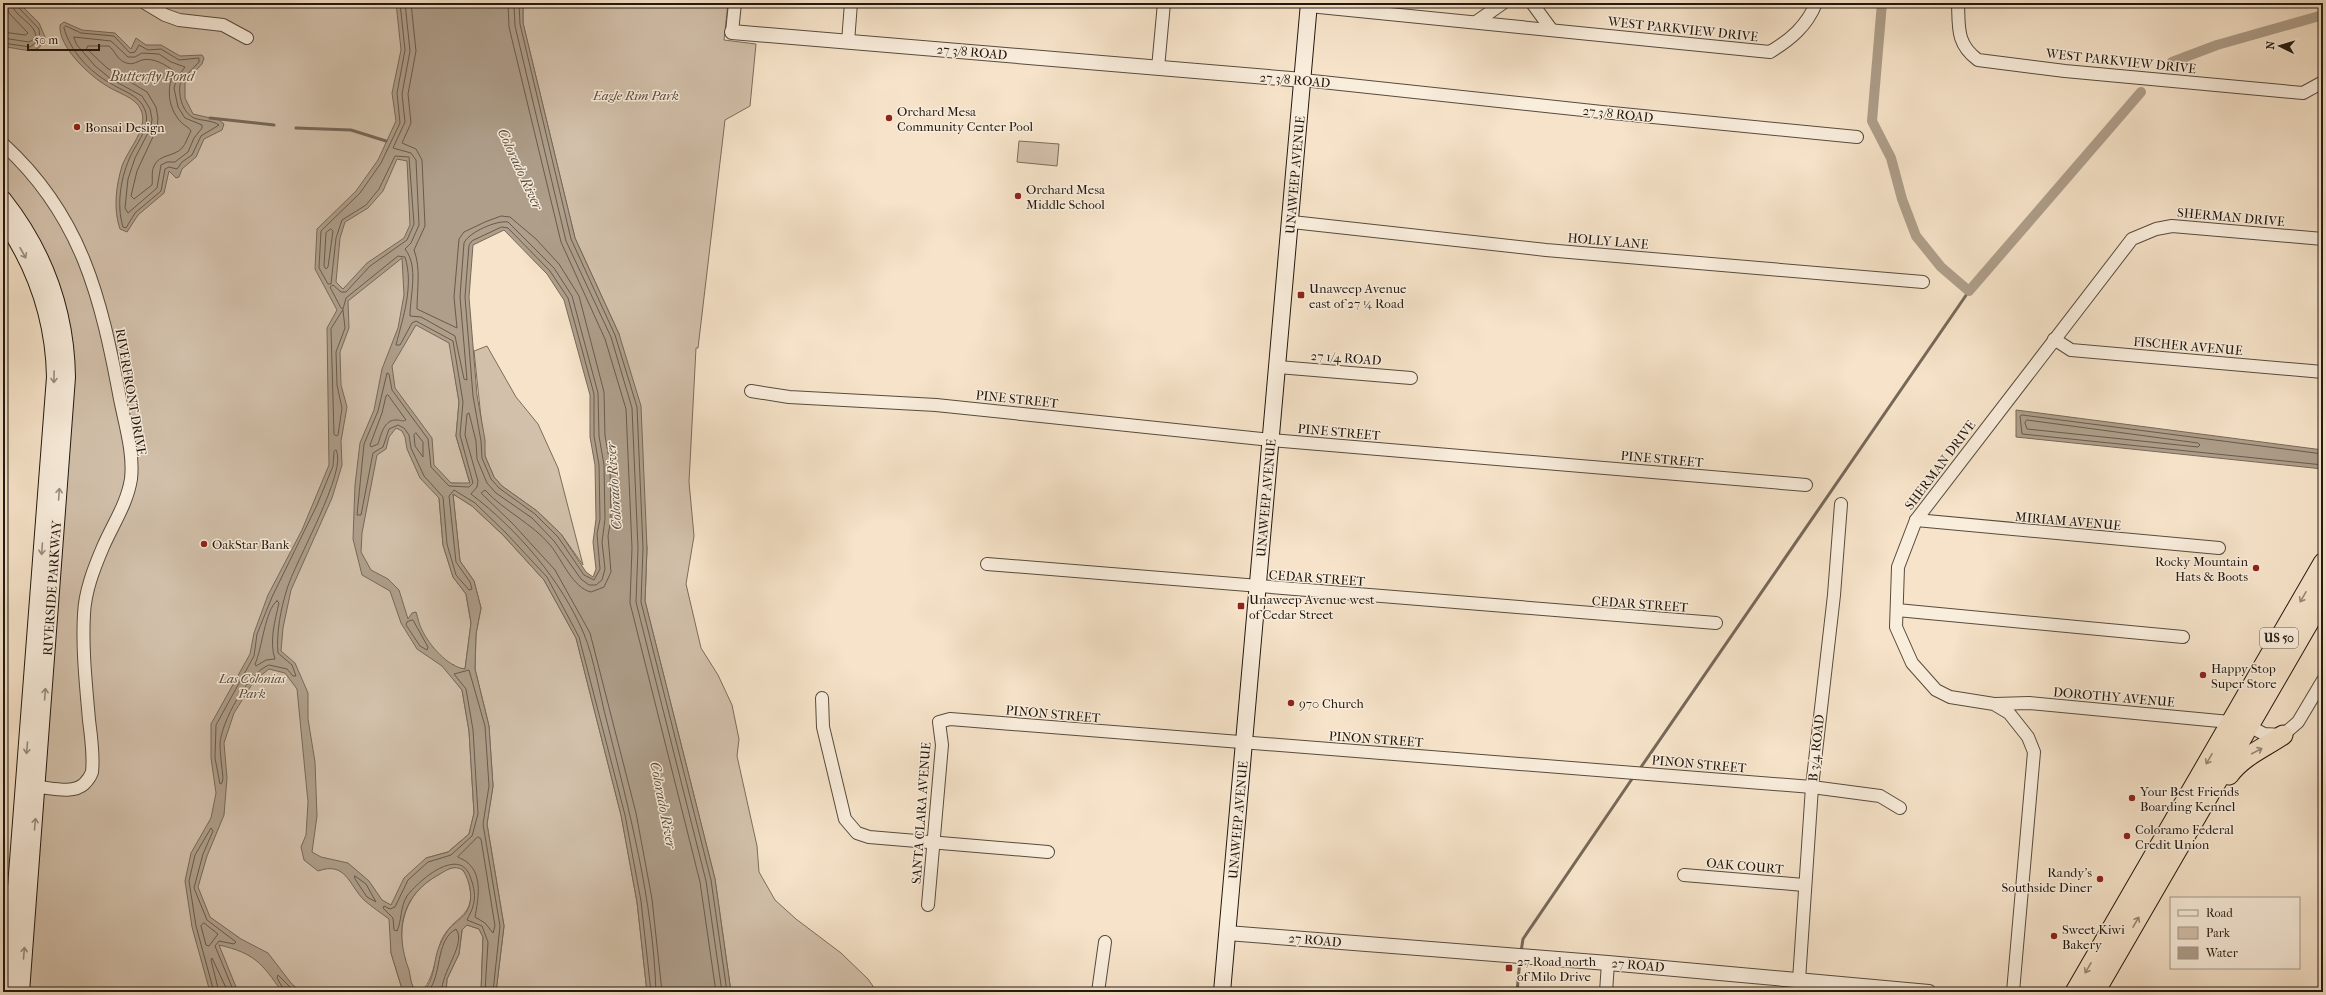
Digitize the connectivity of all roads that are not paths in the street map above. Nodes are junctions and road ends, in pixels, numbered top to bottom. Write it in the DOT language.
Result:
graph roads {
  1 [pos="145,3"];
  2 [pos="735,3"];
  3 [pos="851,3"];
  4 [pos="1164,3"];
  5 [pos="1503,3"];
  6 [pos="1532,3"];
  7 [pos="1816,3"];
  8 [pos="1958,3"];
  9 [pos="1309,4"];
  10 [pos="1476,22"];
  11 [pos="1551,29"];
  12 [pos="732,32"];
  13 [pos="247,38"];
  14 [pos="848,42"];
  15 [pos="1158,68"];
  16 [pos="1303,80"];
  17 [pos="2323,82"];
  18 [pos="1857,137"];
  19 [pos="3,144"];
  20 [pos="3,199"];
  21 [pos="3,219"];
  22 [pos="1292,222"];
  23 [pos="2323,239"];
  24 [pos="1923,282"];
  25 [pos="2054,339"];
  26 [pos="1278,367"];
  27 [pos="2323,372"];
  28 [pos="1411,378"];
  29 [pos="751,391"];
  30 [pos="1271,440"];
  31 [pos="1806,485"];
  32 [pos="1841,504"];
  33 [pos="1916,520"];
  34 [pos="2218,548"];
  35 [pos="2323,563"];
  36 [pos="987,564"];
  37 [pos="1258,587"];
  38 [pos="2323,598"];
  39 [pos="1897,610"];
  40 [pos="2318,614"];
  41 [pos="1716,623"];
  42 [pos="2183,637"];
  43 [pos="2267,659"];
  44 [pos="2323,680"];
  45 [pos="822,698"];
  46 [pos="1994,704"];
  47 [pos="939,722"];
  48 [pos="2230,722"];
  49 [pos="2249,726"];
  50 [pos="2283,735"];
  51 [pos="1245,744"];
  52 [pos="2216,783"];
  53 [pos="38,787"];
  54 [pos="1812,787"];
  55 [pos="1900,808"];
  56 [pos="934,842"];
  57 [pos="2180,845"];
  58 [pos="1048,852"];
  59 [pos="1684,875"];
  60 [pos="1804,885"];
  61 [pos="928,905"];
  62 [pos="1227,933"];
  63 [pos="1105,942"];
  64 [pos="1608,963"];
  65 [pos="1799,986"];
  66 [pos="8,992"];
  67 [pos="21,992"];
  68 [pos="1098,992"];
  69 [pos="1222,992"];
  70 [pos="1606,992"];
  71 [pos="1929,992"];
  72 [pos="2013,992"];
  73 [pos="2075,992"];
  74 [pos="2095,992"];
  1 -- 13 [label="street"];
  2 -- 12 [label="street"];
  3 -- 14 [label="street"];
  4 -- 15 [label="street"];
  5 -- 10 [label="street"];
  6 -- 11 [label="street"];
  7 -- 11 [label="street, WEST PARKVIEW DRIVE"];
  8 -- 17 [label="street, WEST PARKVIEW DRIVE"];
  9 -- 10 [label="street, WEST PARKVIEW DRIVE"];
  9 -- 16 [label="main road, UNAWEEP AVENUE"];
  10 -- 11 [label="street, WEST PARKVIEW DRIVE"];
  12 -- 14 [label="street, 27 3/8 ROAD"];
  14 -- 15 [label="street, 27 3/8 ROAD"];
  15 -- 16 [label="street, 27 3/8 ROAD"];
  16 -- 18 [label="street, 27 3/8 ROAD"];
  16 -- 22 [label="main road, UNAWEEP AVENUE"];
  19 -- 53 [label="street, RIVERFRONT DRIVE"];
  53 -- 20 [label="main road, RIVERSIDE PARKWAY, one-way"];
  21 -- 66 [label="main road, RIVERSIDE PARKWAY, one-way"];
  22 -- 24 [label="street, HOLLY LANE"];
  22 -- 26 [label="main road, UNAWEEP AVENUE"];
  23 -- 25 [label="street, SHERMAN DRIVE"];
  25 -- 27 [label="street, FISCHER AVENUE"];
  25 -- 33 [label="street, SHERMAN DRIVE"];
  26 -- 28 [label="street, 27 1/4 ROAD"];
  26 -- 30 [label="main road, UNAWEEP AVENUE"];
  29 -- 30 [label="street, PINE STREET"];
  30 -- 31 [label="street, PINE STREET"];
  30 -- 37 [label="main road, UNAWEEP AVENUE"];
  32 -- 54 [label="street, B 3/4 ROAD"];
  33 -- 34 [label="street, MIRIAM AVENUE"];
  33 -- 39 [label="street, SHERMAN DRIVE"];
  35 -- 43 [label="highway, US 50, one-way"];
  36 -- 37 [label="street, CEDAR STREET"];
  37 -- 41 [label="street, CEDAR STREET"];
  37 -- 51 [label="main road, UNAWEEP AVENUE"];
  38 -- 40 [label="highway, US 50"];
  39 -- 42 [label="street"];
  39 -- 46 [label="street, SHERMAN DRIVE"];
  40 -- 49 [label="highway, US 50"];
  43 -- 48 [label="highway, US 50"];
  43 -- 49 [label="highway"];
  44 -- 50 [label="street"];
  45 -- 56 [label="street"];
  46 -- 48 [label="street, DOROTHY AVENUE"];
  46 -- 72 [label="street, SHERMAN DRIVE"];
  47 -- 51 [label="street, PINON STREET"];
  47 -- 56 [label="street, SANTA CLARA AVENUE"];
  48 -- 52 [label="highway"];
  48 -- 73 [label="highway, US 50, one-way"];
  49 -- 50 [label="street"];
  49 -- 52 [label="highway, US 50"];
  57 -- 50 [label="highway, one-way"];
  51 -- 54 [label="street, PINON STREET"];
  51 -- 62 [label="main road, UNAWEEP AVENUE"];
  52 -- 57 [label="highway, US 50"];
  67 -- 53 [label="main road, RIVERSIDE PARKWAY, one-way"];
  54 -- 55 [label="street, PINON STREET"];
  54 -- 60 [label="street, B 3/4 ROAD"];
  56 -- 58 [label="street"];
  56 -- 61 [label="street, SANTA CLARA AVENUE"];
  74 -- 57 [label="highway, US 50, one-way"];
  59 -- 60 [label="street, OAK COURT"];
  60 -- 65 [label="street, B 3/4 ROAD"];
  62 -- 64 [label="street, 27 ROAD"];
  62 -- 69 [label="main road, UNAWEEP AVENUE"];
  63 -- 68 [label="street"];
  64 -- 65 [label="street, 27 ROAD"];
  64 -- 70 [label="street"];
  65 -- 71 [label="street, 27 ROAD"];
}
